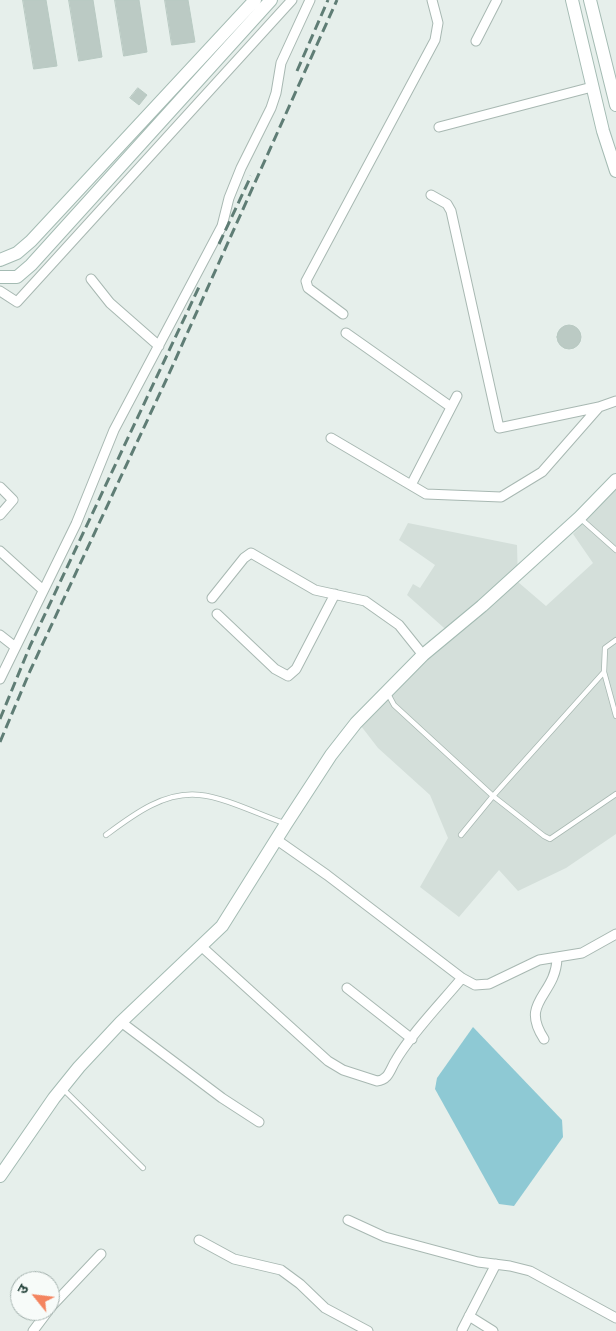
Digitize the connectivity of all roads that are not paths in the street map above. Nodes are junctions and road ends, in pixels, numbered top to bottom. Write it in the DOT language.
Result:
graph roads {
  1 [pos="255,0"];
  2 [pos="271,0"];
  3 [pos="292,0"];
  4 [pos="310,0"];
  5 [pos="432,0"];
  6 [pos="497,0"];
  7 [pos="572,0"];
  8 [pos="590,0"];
  9 [pos="476,41"];
  10 [pos="592,87"];
  11 [pos="616,105"];
  12 [pos="439,127"];
  13 [pos="616,170"];
  14 [pos="431,195"];
  15 [pos="0,260"];
  16 [pos="0,277"];
  17 [pos="91,279"];
  18 [pos="0,291"];
  19 [pos="343,314"];
  20 [pos="346,333"];
  21 [pos="159,346"];
  22 [pos="457,396"];
  23 [pos="616,401"];
  24 [pos="451,407"];
  25 [pos="599,407"];
  26 [pos="331,438"];
  27 [pos="616,480"];
  28 [pos="411,485"];
  29 [pos="0,487"];
  30 [pos="0,515"];
  31 [pos="580,517"];
  32 [pos="616,550"];
  33 [pos="0,551"];
  34 [pos="43,590"];
  35 [pos="335,594"];
  36 [pos="212,598"];
  37 [pos="216,614"];
  38 [pos="0,635"];
  39 [pos="616,640"];
  40 [pos="14,646"];
  41 [pos="422,655"];
  42 [pos="604,672"];
  43 [pos="0,679"];
  44 [pos="387,691"];
  45 [pos="616,714"];
  46 [pos="616,794"];
  47 [pos="493,796"];
  48 [pos="286,824"];
  49 [pos="461,835"];
  50 [pos="106,836"];
  51 [pos="277,840"];
  52 [pos="616,934"];
  53 [pos="202,947"];
  54 [pos="557,958"];
  55 [pos="462,978"];
  56 [pos="347,988"];
  57 [pos="121,1022"];
  58 [pos="412,1039"];
  59 [pos="544,1039"];
  60 [pos="62,1088"];
  61 [pos="259,1122"];
  62 [pos="143,1168"];
  63 [pos="0,1176"];
  64 [pos="348,1220"];
  65 [pos="200,1240"];
  66 [pos="102,1254"];
  67 [pos="496,1264"];
  68 [pos="60,1298"];
  69 [pos="469,1316"];
  70 [pos="616,1318"];
  71 [pos="41,1321"];
  72 [pos="462,1330"];
  73 [pos="33,1331"];
  74 [pos="368,1331"];
  75 [pos="493,1331"];
  1 -- 15 [label="street"];
  2 -- 16 [label="street"];
  3 -- 18 [label="street"];
  4 -- 21 [label="street"];
  5 -- 19 [label="street"];
  6 -- 9 [label="street"];
  7 -- 10 [label="street"];
  8 -- 11 [label="street"];
  10 -- 12 [label="street"];
  10 -- 13 [label="street"];
  14 -- 25 [label="street"];
  17 -- 21 [label="street"];
  20 -- 24 [label="street"];
  21 -- 34 [label="street"];
  22 -- 24 [label="street"];
  23 -- 25 [label="street"];
  24 -- 28 [label="street"];
  25 -- 28 [label="street"];
  26 -- 28 [label="street"];
  27 -- 31 [label="street"];
  29 -- 30 [label="street"];
  31 -- 32 [label="lane"];
  31 -- 41 [label="street"];
  33 -- 34 [label="street"];
  34 -- 40 [label="street"];
  35 -- 36 [label="street"];
  35 -- 37 [label="street"];
  35 -- 41 [label="street"];
  38 -- 40 [label="street"];
  39 -- 42 [label="lane"];
  40 -- 43 [label="street"];
  41 -- 44 [label="street"];
  42 -- 45 [label="lane"];
  42 -- 47 [label="lane"];
  44 -- 47 [label="lane"];
  44 -- 48 [label="street"];
  46 -- 47 [label="lane"];
  47 -- 49 [label="lane"];
  48 -- 50 [label="lane"];
  48 -- 51 [label="street"];
  51 -- 53 [label="street"];
  51 -- 55 [label="street"];
  52 -- 54 [label="street"];
  53 -- 57 [label="street"];
  53 -- 58 [label="street"];
  54 -- 55 [label="street"];
  54 -- 59 [label="street"];
  55 -- 58 [label="street"];
  56 -- 58 [label="street"];
  57 -- 60 [label="street"];
  57 -- 61 [label="street"];
  60 -- 62 [label="lane"];
  60 -- 63 [label="street"];
  64 -- 67 [label="street"];
  65 -- 74 [label="street"];
  66 -- 68 [label="street"];
  67 -- 69 [label="street"];
  67 -- 70 [label="street"];
  69 -- 72 [label="street"];
  69 -- 75 [label="street"];
  71 -- 73 [label="street"];
}
